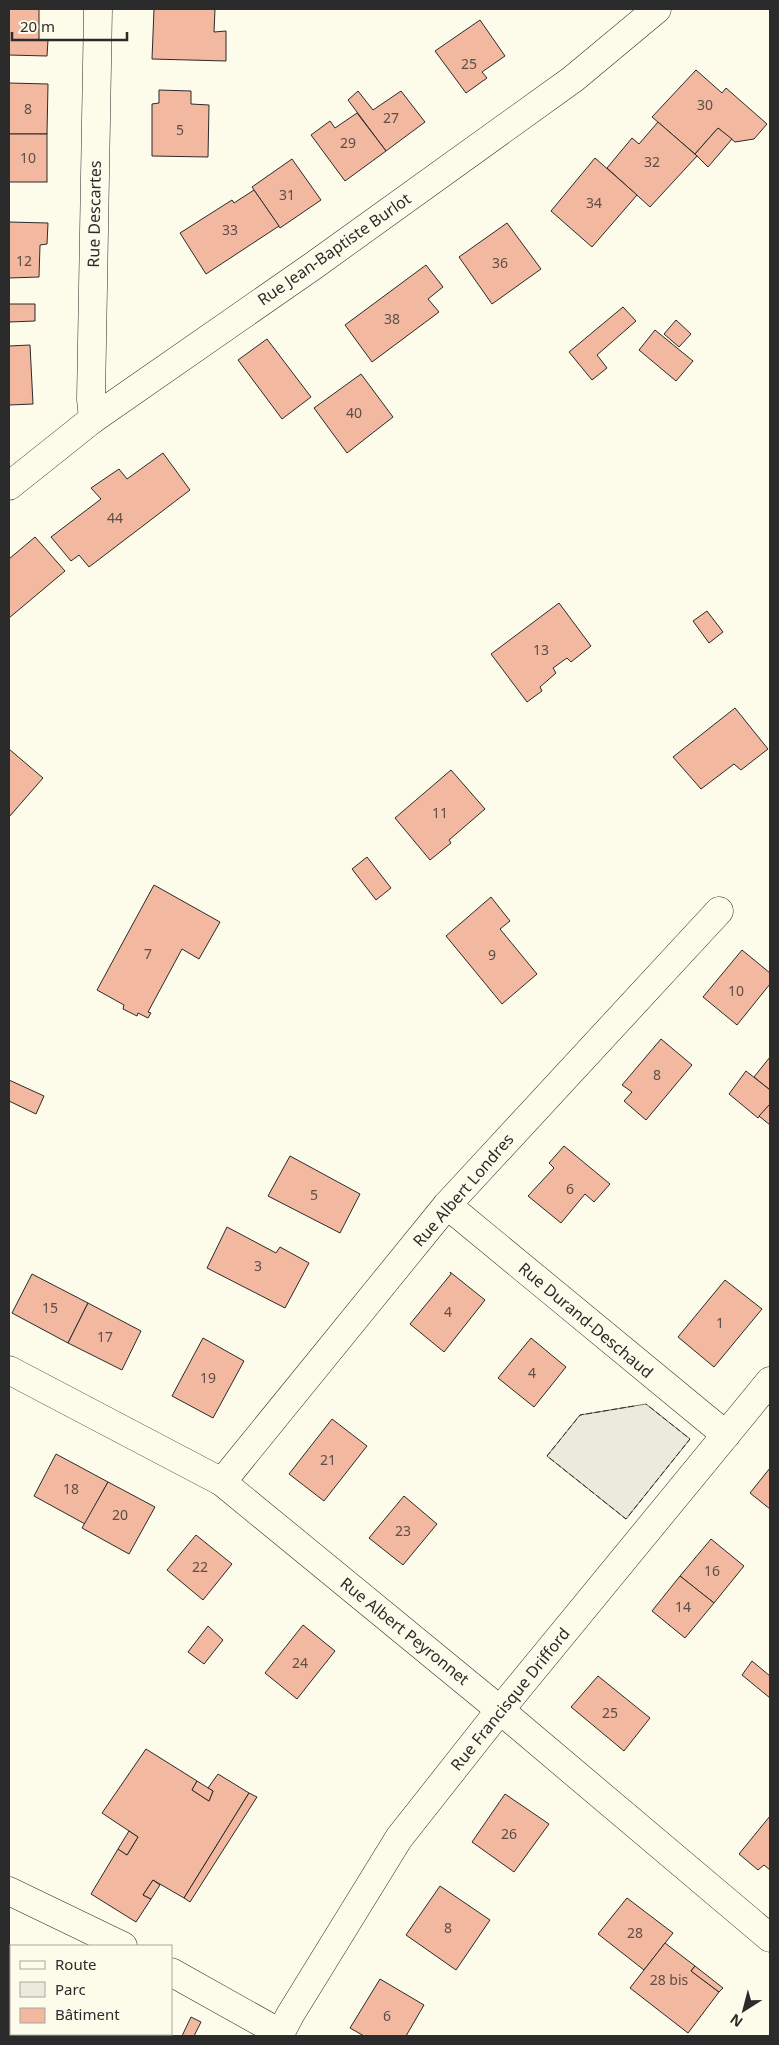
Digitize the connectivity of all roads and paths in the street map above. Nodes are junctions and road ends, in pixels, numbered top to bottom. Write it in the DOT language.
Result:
graph roads {
  1 [pos="98,9"];
  2 [pos="657,9"];
  3 [pos="93,419"];
  4 [pos="9,486"];
  5 [pos="719,911"];
  6 [pos="447,1205"];
  7 [pos="9,1370"];
  8 [pos="770,1381"];
  9 [pos="726,1435"];
  10 [pos="222,1482"];
  11 [pos="500,1710"];
  12 [pos="9,1891"];
  13 [pos="770,1938"];
  14 [pos="122,1945"];
  15 [pos="172,1973"];
  16 [pos="279,2035"];
  1 -- 3 [label="street, Rue Descartes"];
  2 -- 3 [label="street, Rue Jean-Baptiste Burlot"];
  3 -- 4 [label="street, Rue Jean-Baptiste Burlot"];
  5 -- 6 [label="street, Rue Albert Londres"];
  6 -- 9 [label="street, Rue Durand-Deschaud"];
  6 -- 10 [label="street, Rue Albert Londres"];
  7 -- 10 [label="street, Rue Albert Peyronnet"];
  8 -- 9 [label="street, Rue Francisque Drifford"];
  9 -- 11 [label="street, Rue Francisque Drifford"];
  10 -- 11 [label="street, Rue Albert Peyronnet"];
  11 -- 13 [label="street, Rue Albert Peyronnet"];
  11 -- 16 [label="street, Rue Francisque Drifford"];
  12 -- 14 [label="street"];
  15 -- 16 [label="street"];
}
